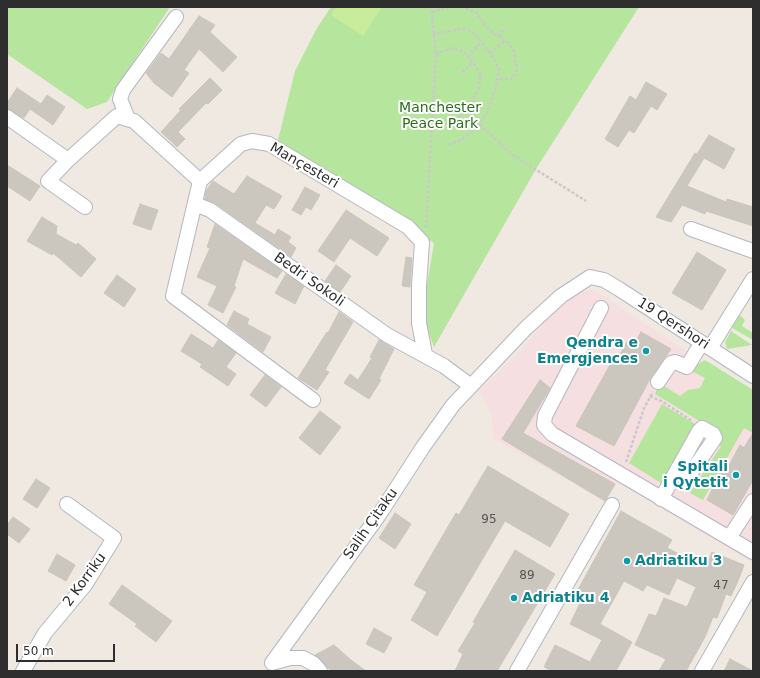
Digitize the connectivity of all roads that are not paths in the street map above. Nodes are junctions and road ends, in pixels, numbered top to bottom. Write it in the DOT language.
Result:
graph roads {
  1 [pos="176,17"];
  2 [pos="7,117"];
  3 [pos="128,119"];
  4 [pos="68,160"];
  5 [pos="200,181"];
  6 [pos="195,204"];
  7 [pos="85,207"];
  8 [pos="691,229"];
  9 [pos="753,251"];
  10 [pos="590,277"];
  11 [pos="753,279"];
  12 [pos="601,308"];
  13 [pos="705,346"];
  14 [pos="425,354"];
  15 [pos="753,376"];
  16 [pos="658,382"];
  17 [pos="471,386"];
  18 [pos="313,400"];
  19 [pos="702,428"];
  20 [pos="661,499"];
  21 [pos="753,501"];
  22 [pos="67,504"];
  23 [pos="612,505"];
  24 [pos="729,538"];
  25 [pos="753,552"];
  26 [pos="753,582"];
  27 [pos="23,671"];
  28 [pos="320,671"];
  29 [pos="517,671"];
  30 [pos="702,671"];
  1 -- 3 [label="street"];
  2 -- 4 [label="street"];
  3 -- 4 [label="street"];
  3 -- 5 [label="street"];
  4 -- 7 [label="street"];
  5 -- 6 [label="street"];
  5 -- 14 [label="street, Mançesteri"];
  6 -- 14 [label="street, Bedri Sokoli"];
  6 -- 18 [label="street"];
  8 -- 9 [label="street"];
  10 -- 13 [label="street, 19 Qershori"];
  10 -- 17 [label="street, Salih Çitaku"];
  11 -- 13 [label="street"];
  12 -- 20 [label="street"];
  13 -- 15 [label="street, 19 Qershori"];
  13 -- 16 [label="street"];
  14 -- 17 [label="street"];
  17 -- 28 [label="street, Salih Çitaku"];
  19 -- 20 [label="street"];
  20 -- 24 [label="street"];
  21 -- 24 [label="street"];
  22 -- 27 [label="street, 2 Korriku"];
  23 -- 29 [label="street"];
  24 -- 25 [label="street"];
  26 -- 30 [label="street"];
}
